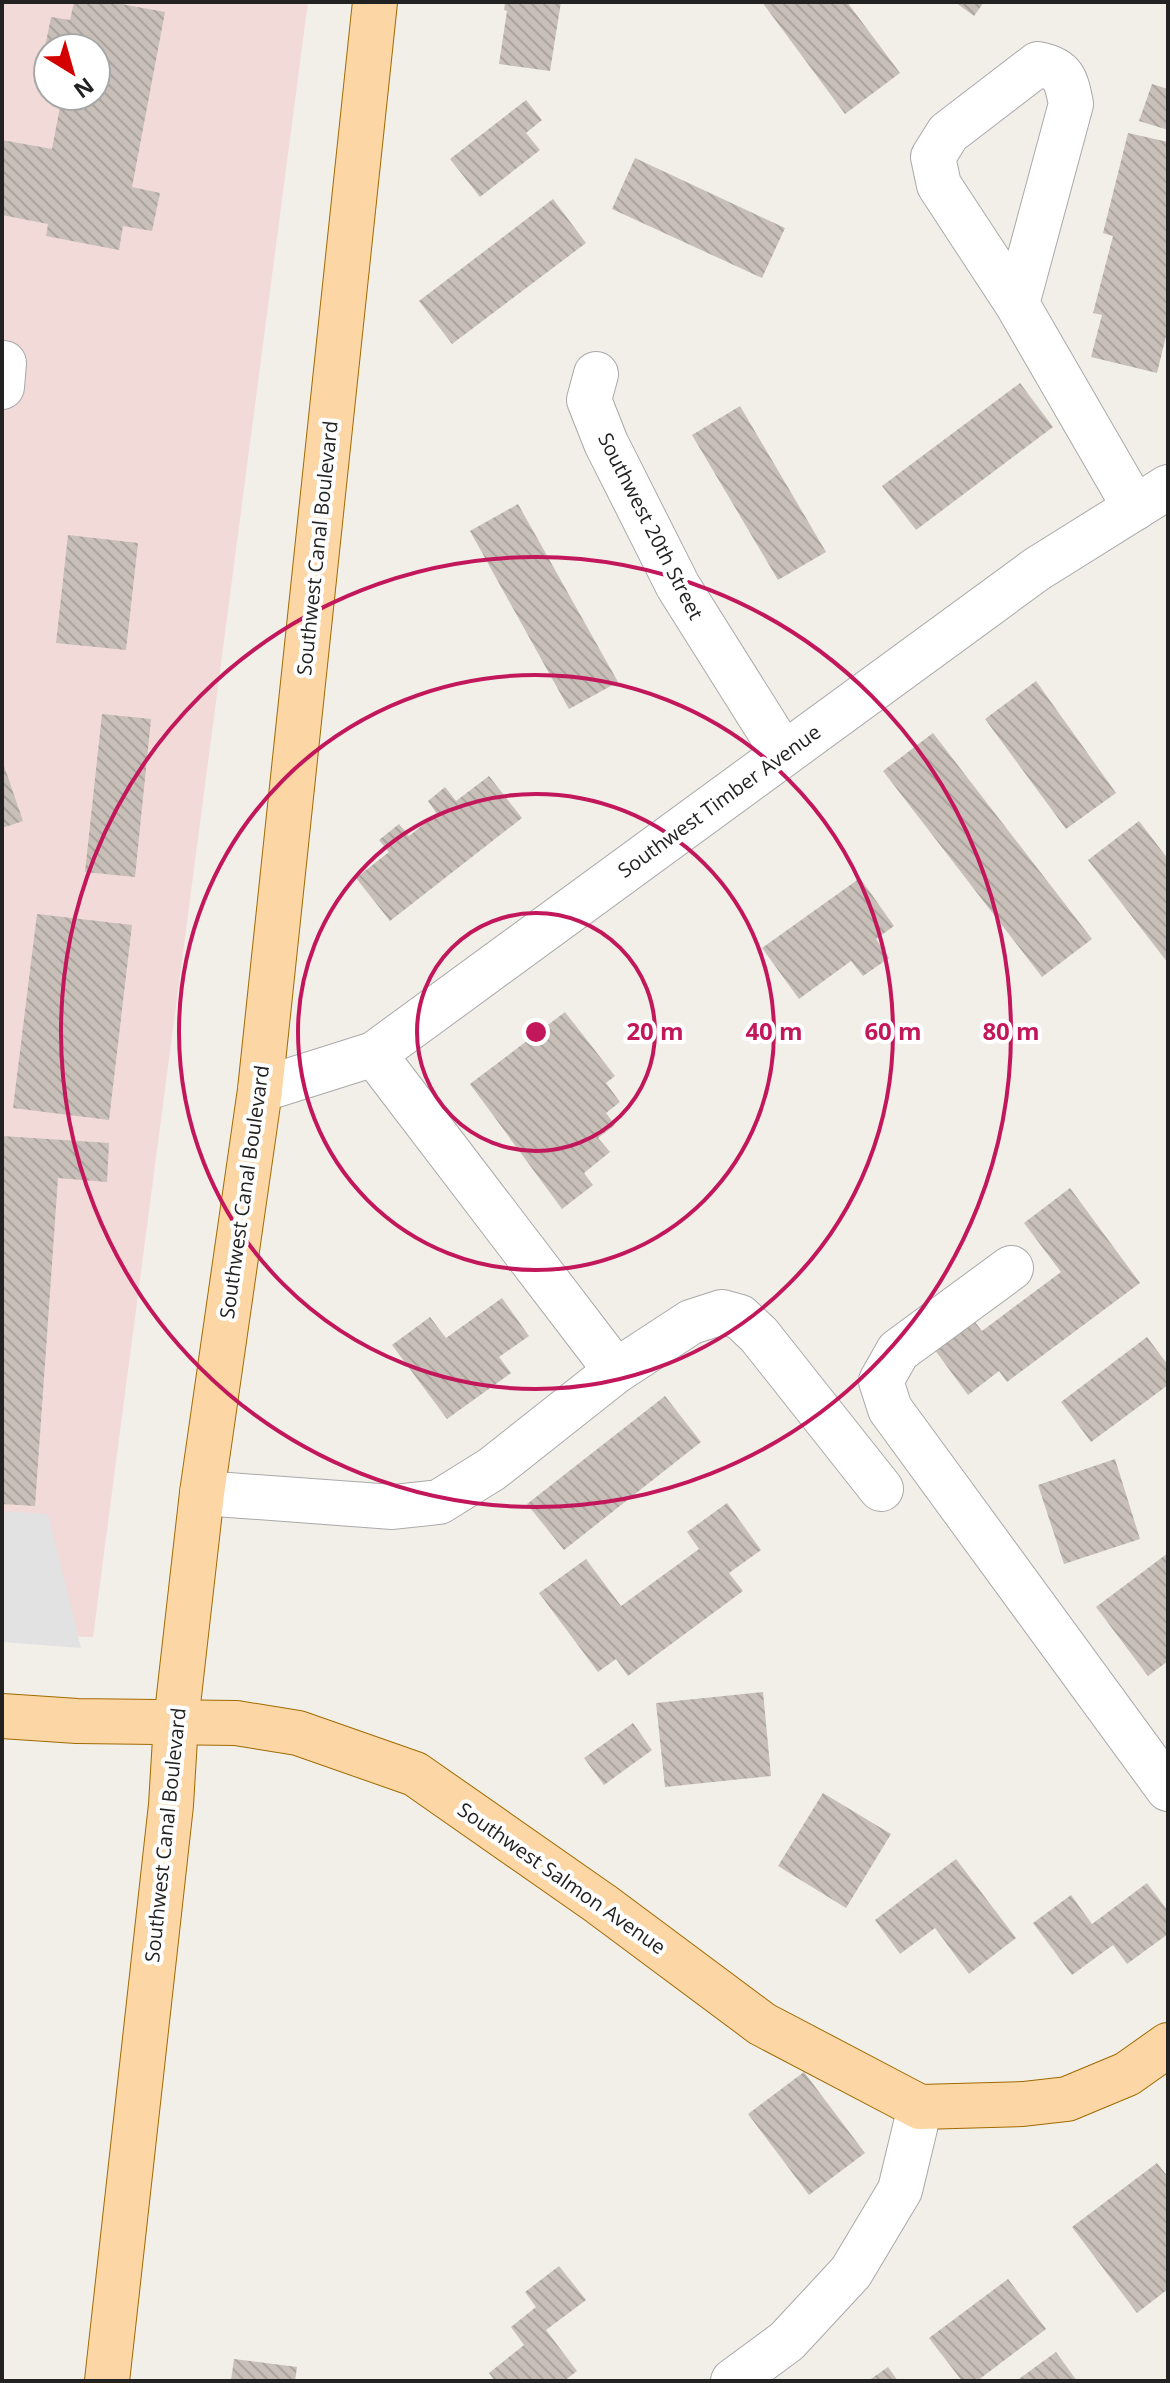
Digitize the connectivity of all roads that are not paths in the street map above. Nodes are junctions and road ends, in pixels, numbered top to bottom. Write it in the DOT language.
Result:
graph roads {
  1 [pos="375,2"];
  2 [pos="1017,304"];
  3 [pos="2,363"];
  4 [pos="596,374"];
  5 [pos="2,387"];
  6 [pos="1151,498"];
  7 [pos="783,753"];
  8 [pos="374,1054"];
  9 [pos="260,1090"];
  10 [pos="1011,1268"];
  11 [pos="616,1371"];
  12 [pos="881,1489"];
  13 [pos="202,1493"];
  14 [pos="2,1716"];
  15 [pos="176,1722"];
  16 [pos="1168,1789"];
  17 [pos="1168,2045"];
  18 [pos="920,2107"];
  19 [pos="107,2381"];
  20 [pos="733,2381"];
  1 -- 9 [label="main road, Southwest Canal Boulevard"];
  2 -- 2 [label="street"];
  2 -- 6 [label="street"];
  3 -- 5 [label="street"];
  4 -- 7 [label="street, Southwest 20th Street"];
  6 -- 7 [label="street, Southwest Timber Avenue"];
  7 -- 8 [label="street, Southwest Timber Avenue"];
  8 -- 9 [label="street, Southwest Timber Avenue"];
  8 -- 11 [label="street"];
  9 -- 13 [label="main road, Southwest Canal Boulevard"];
  10 -- 16 [label="street"];
  11 -- 12 [label="street"];
  11 -- 13 [label="street"];
  13 -- 15 [label="main road, Southwest Canal Boulevard"];
  14 -- 15 [label="main road, Southwest Salmon Avenue"];
  15 -- 18 [label="main road, Southwest Salmon Avenue"];
  15 -- 19 [label="main road, Southwest Canal Boulevard"];
  17 -- 18 [label="main road, Southwest Salmon Avenue"];
  18 -- 20 [label="street"];
}
